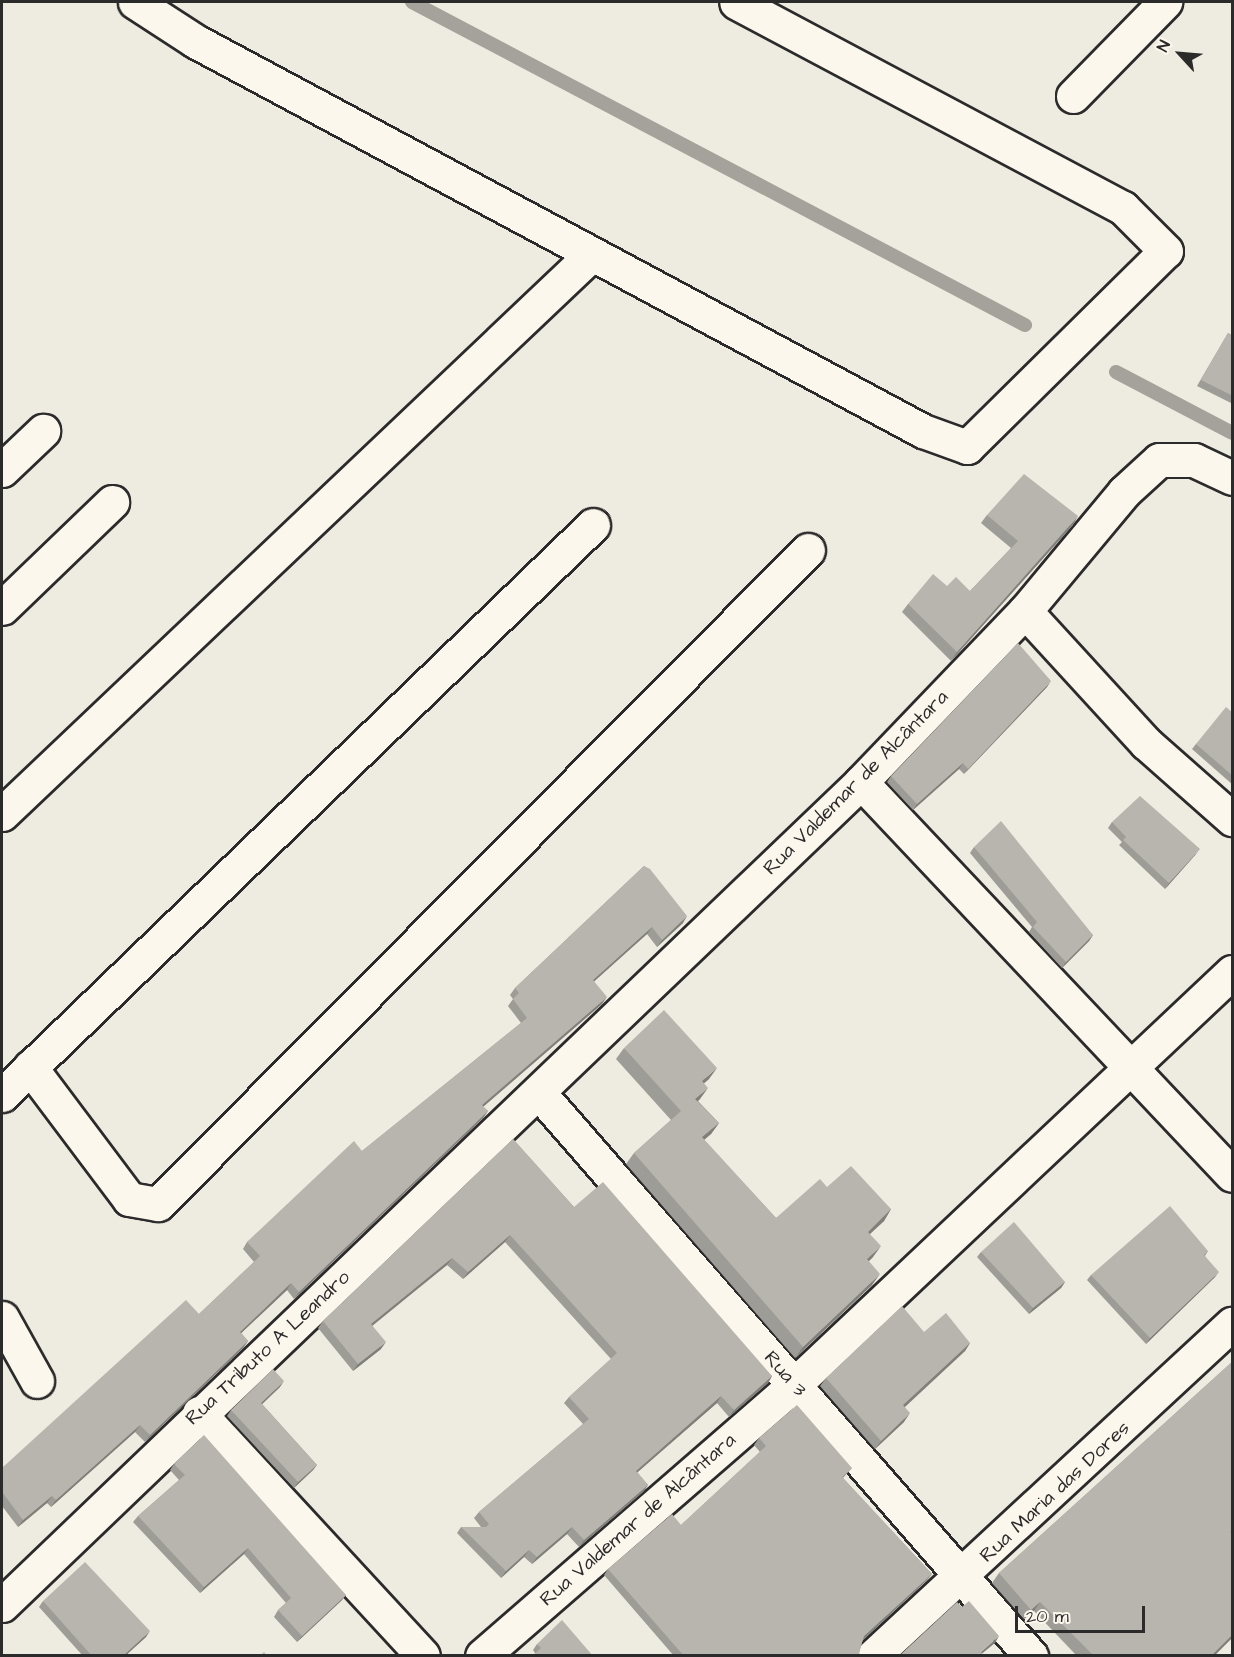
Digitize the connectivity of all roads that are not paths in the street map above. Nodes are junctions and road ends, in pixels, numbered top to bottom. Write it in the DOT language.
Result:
graph roads {
  1 [pos="135,2"];
  2 [pos="736,2"];
  3 [pos="1165,2"];
  4 [pos="1073,96"];
  5 [pos="592,254"];
  6 [pos="43,431"];
  7 [pos="2,470"];
  8 [pos="1233,478"];
  9 [pos="112,502"];
  10 [pos="593,525"];
  11 [pos="808,550"];
  12 [pos="2,608"];
  13 [pos="1025,611"];
  14 [pos="861,782"];
  15 [pos="2,814"];
  16 [pos="1233,819"];
  17 [pos="1233,972"];
  18 [pos="30,1067"];
  19 [pos="1130,1067"];
  20 [pos="538,1093"];
  21 [pos="2,1095"];
  22 [pos="1233,1175"];
  23 [pos="2,1318"];
  24 [pos="1233,1324"];
  25 [pos="37,1381"];
  26 [pos="794,1385"];
  27 [pos="199,1413"];
  28 [pos="962,1578"];
  29 [pos="2,1605"];
  30 [pos="423,1656"];
  31 [pos="482,1656"];
  32 [pos="873,1656"];
  33 [pos="1031,1656"];
  1 -- 5 [label="street"];
  2 -- 5 [label="street"];
  3 -- 4 [label="street"];
  5 -- 15 [label="street"];
  6 -- 7 [label="street"];
  8 -- 13 [label="street, Rua Valdemar de Alcântara"];
  9 -- 12 [label="street"];
  10 -- 18 [label="street"];
  11 -- 18 [label="street"];
  13 -- 14 [label="street, Rua Valdemar de Alcântara"];
  13 -- 16 [label="street"];
  14 -- 19 [label="street"];
  14 -- 20 [label="street, Rua Valdemar de Alcântara"];
  17 -- 19 [label="street, Rua Valdemar de Alcântara"];
  18 -- 21 [label="street"];
  19 -- 22 [label="street"];
  19 -- 26 [label="street, Rua Valdemar de Alcântara"];
  20 -- 26 [label="street, Rua 3"];
  20 -- 27 [label="street, Rua Tributo A Leandro"];
  23 -- 25 [label="street"];
  24 -- 28 [label="street, Rua Maria das Dores"];
  26 -- 28 [label="street, Rua 3"];
  26 -- 31 [label="street, Rua Valdemar de Alcântara"];
  27 -- 29 [label="street, Rua Tributo A Leandro"];
  27 -- 30 [label="street"];
  28 -- 32 [label="street, Rua Maria das Dores"];
  28 -- 33 [label="street, Rua 3"];
}
